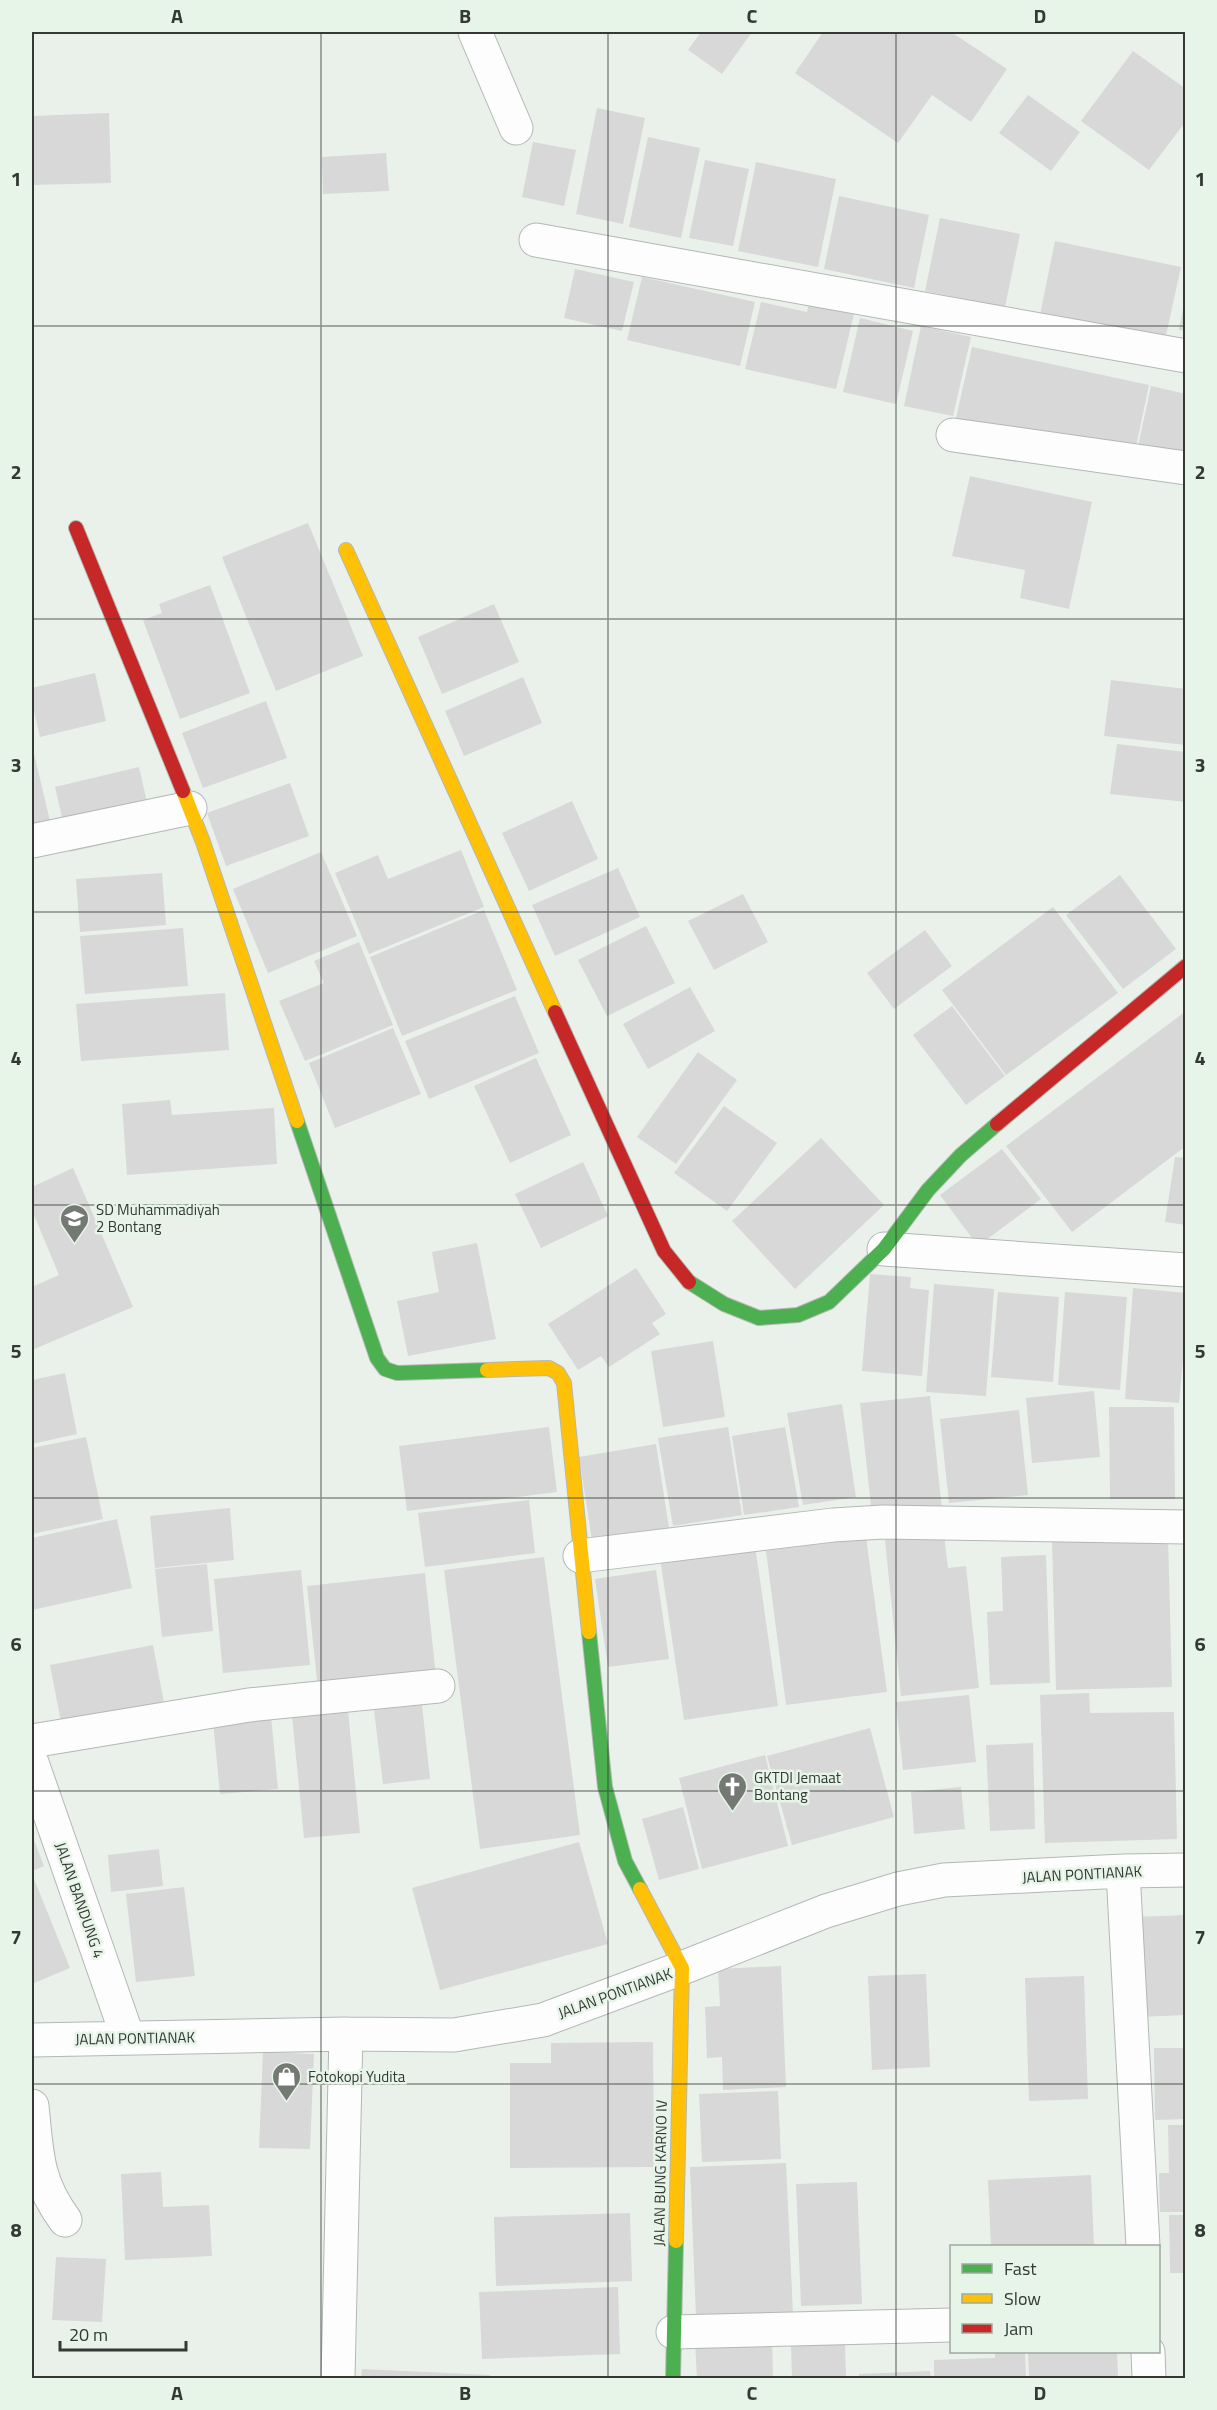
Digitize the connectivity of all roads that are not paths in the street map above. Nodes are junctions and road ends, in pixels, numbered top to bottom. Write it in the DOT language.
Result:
graph roads {
  1 [pos="475,32"];
  2 [pos="516,128"];
  3 [pos="536,240"];
  4 [pos="1185,356"];
  5 [pos="953,435"];
  6 [pos="1185,468"];
  7 [pos="76,528"];
  8 [pos="346,550"];
  9 [pos="190,808"];
  10 [pos="32,841"];
  11 [pos="1185,966"];
  12 [pos="884,1249"];
  13 [pos="1185,1270"];
  14 [pos="1185,1527"];
  15 [pos="580,1556"];
  16 [pos="438,1686"];
  17 [pos="32,1741"];
  18 [pos="32,1763"];
  19 [pos="1185,1870"];
  20 [pos="1123,1871"];
  21 [pos="682,1968"];
  22 [pos="346,2034"];
  23 [pos="128,2038"];
  24 [pos="32,2040"];
  25 [pos="32,2106"];
  26 [pos="65,2220"];
  27 [pos="1143,2245"];
  28 [pos="950,2325"];
  29 [pos="673,2332"];
  30 [pos="1148,2353"];
  31 [pos="338,2379"];
  32 [pos="673,2379"];
  33 [pos="1149,2379"];
  1 -- 2 [label="street"];
  3 -- 4 [label="street"];
  5 -- 6 [label="street"];
  7 -- 9 [label="street"];
  8 -- 12 [label="street"];
  9 -- 10 [label="street"];
  9 -- 15 [label="street"];
  11 -- 12 [label="street"];
  12 -- 13 [label="street"];
  14 -- 15 [label="street"];
  15 -- 21 [label="street"];
  16 -- 17 [label="street"];
  18 -- 23 [label="street, JALAN BANDUNG 4"];
  19 -- 20 [label="street, JALAN PONTIANAK"];
  20 -- 21 [label="street, JALAN PONTIANAK"];
  20 -- 27 [label="street"];
  21 -- 22 [label="street, JALAN PONTIANAK"];
  21 -- 29 [label="street, JALAN BUNG KARNO IV"];
  22 -- 23 [label="street, JALAN PONTIANAK"];
  22 -- 31 [label="street"];
  23 -- 24 [label="street, JALAN PONTIANAK"];
  25 -- 26 [label="street"];
  28 -- 29 [label="street"];
  29 -- 32 [label="street, JALAN BUNG KARNO IV"];
  30 -- 33 [label="street"];
}
